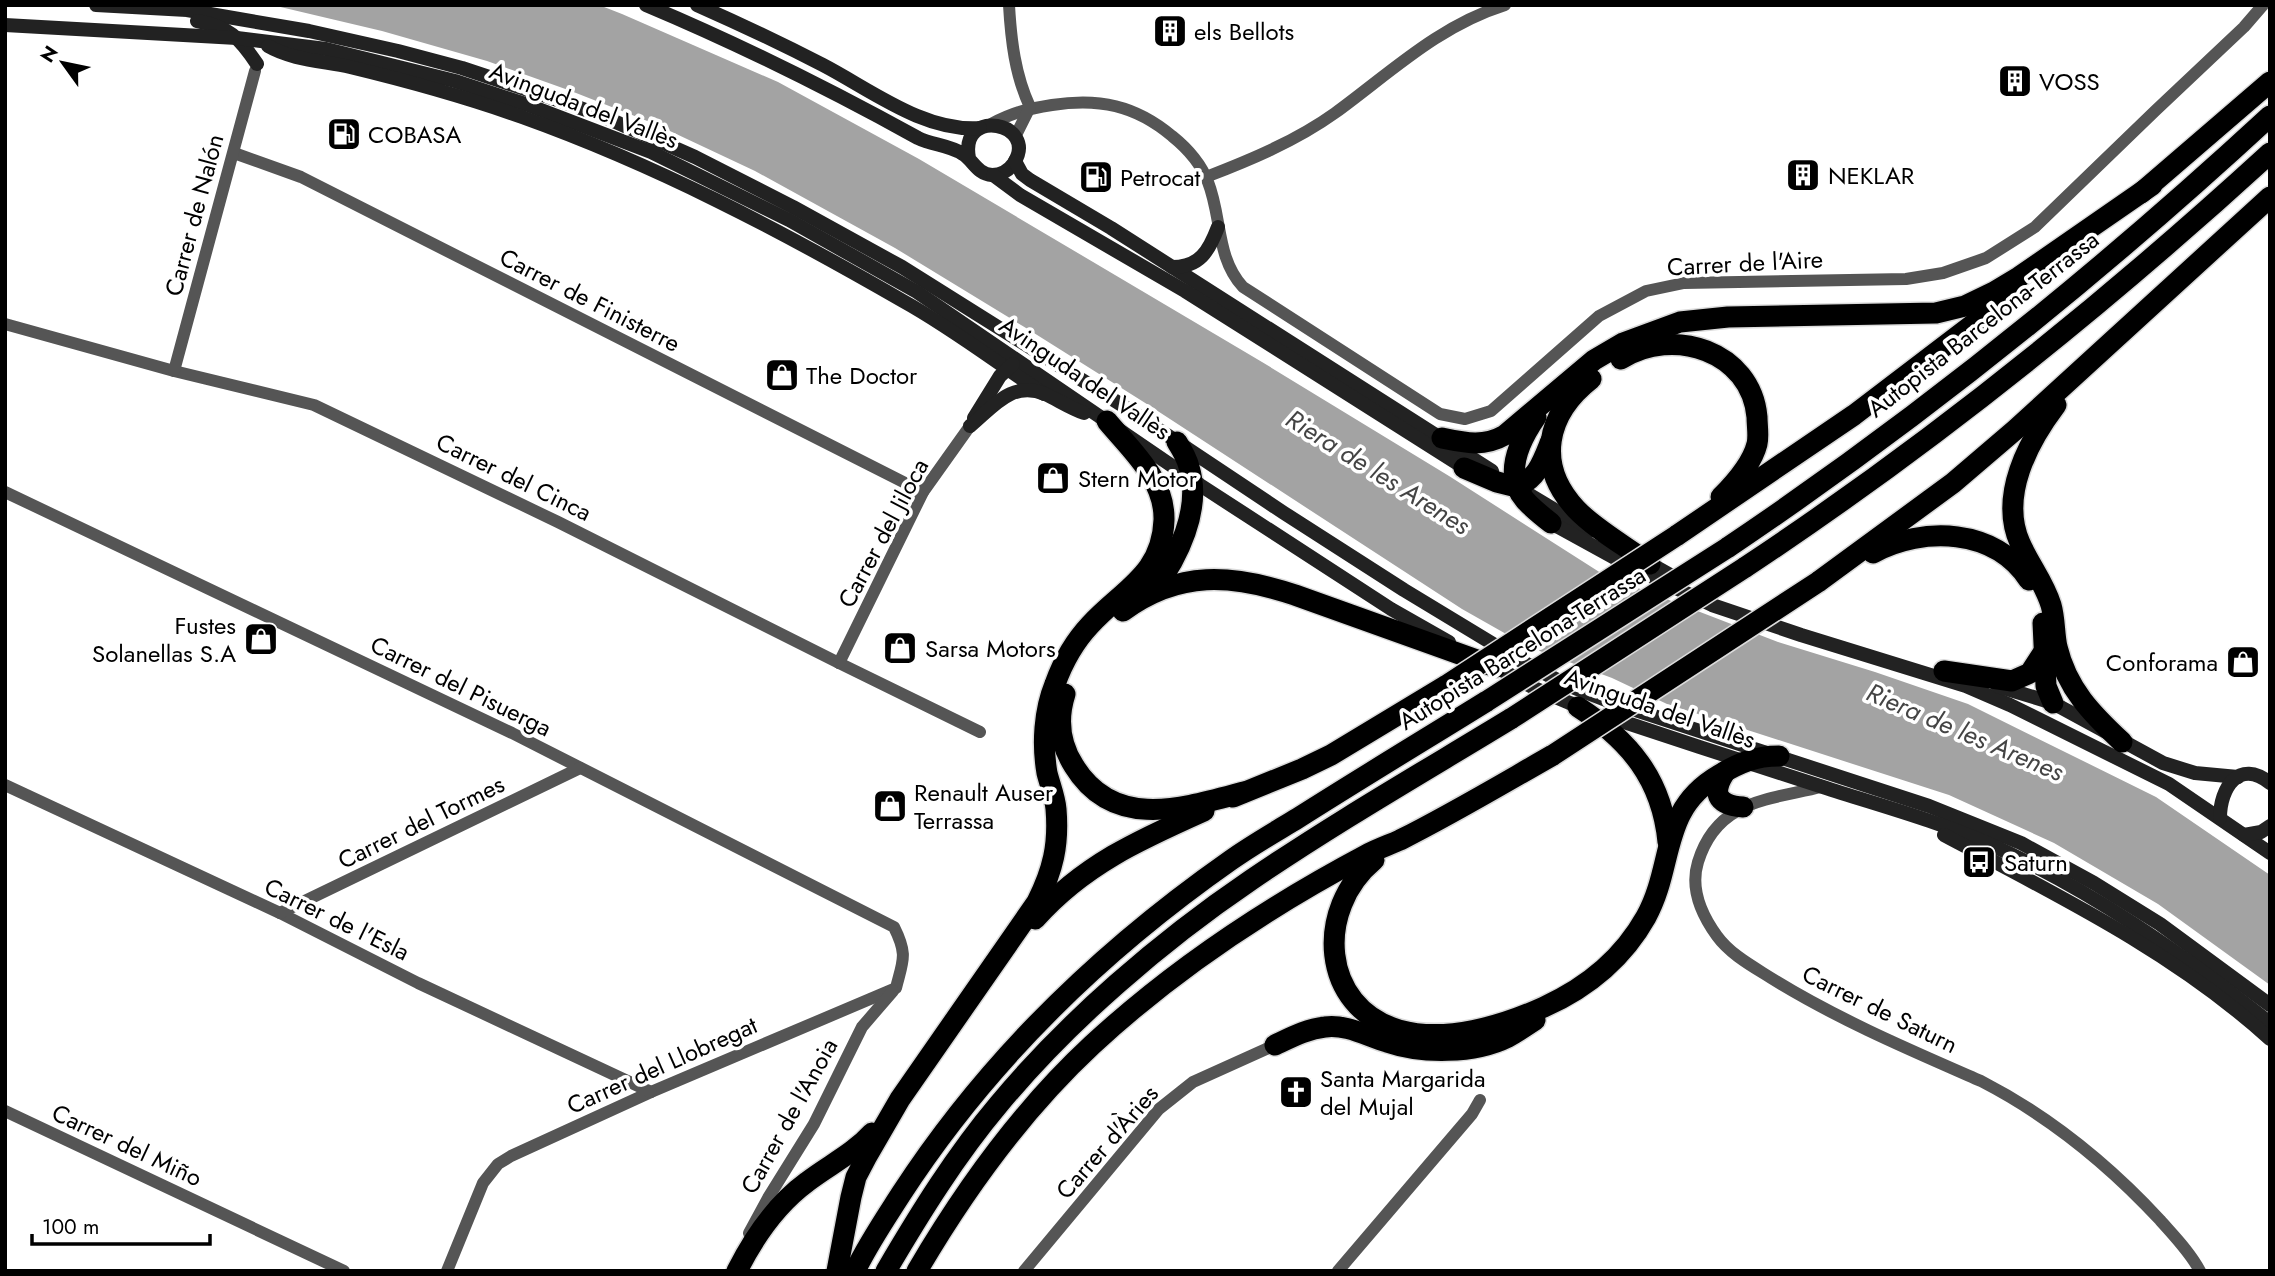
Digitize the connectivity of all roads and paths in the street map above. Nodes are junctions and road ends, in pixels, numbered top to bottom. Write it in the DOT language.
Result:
graph roads {
  1 [pos="96,5"];
  2 [pos="646,5"];
  3 [pos="697,5"];
  4 [pos="1009,5"];
  5 [pos="1505,5"];
  6 [pos="2263,5"];
  7 [pos="166,11"];
  8 [pos="5,25"];
  9 [pos="237,38"];
  10 [pos="278,46"];
  11 [pos="256,67"];
  12 [pos="2270,82"];
  13 [pos="1030,107"];
  14 [pos="2270,116"];
  15 [pos="986,126"];
  16 [pos="1015,137"];
  17 [pos="233,153"];
  18 [pos="2270,153"];
  19 [pos="969,158"];
  20 [pos="1015,161"];
  21 [pos="993,175"];
  22 [pos="1206,177"];
  23 [pos="2152,184"];
  24 [pos="2270,197"];
  25 [pos="1218,227"];
  26 [pos="1172,267"];
  27 [pos="5,324"];
  28 [pos="2105,348"];
  29 [pos="1020,361"];
  30 [pos="1064,370"];
  31 [pos="174,371"];
  32 [pos="1003,372"];
  33 [pos="1044,394"];
  34 [pos="1007,395"];
  35 [pos="1549,397"];
  36 [pos="1107,421"];
  37 [pos="970,426"];
  38 [pos="1443,438"];
  39 [pos="1550,441"];
  40 [pos="1177,442"];
  41 [pos="1464,468"];
  42 [pos="1192,480"];
  43 [pos="1517,486"];
  44 [pos="5,492"];
  45 [pos="923,492"];
  46 [pos="1551,523"];
  47 [pos="1684,531"];
  48 [pos="2018,554"];
  49 [pos="1650,564"];
  50 [pos="1818,582"];
  51 [pos="1153,591"];
  52 [pos="2043,653"];
  53 [pos="839,663"];
  54 [pos="1496,667"];
  55 [pos="1944,671"];
  56 [pos="2053,703"];
  57 [pos="1578,707"];
  58 [pos="980,732"];
  59 [pos="2115,747"];
  60 [pos="1779,757"];
  61 [pos="1735,766"];
  62 [pos="580,768"];
  63 [pos="2238,777"];
  64 [pos="2265,778"];
  65 [pos="5,785"];
  66 [pos="1821,787"];
  67 [pos="1244,792"];
  68 [pos="1743,807"];
  69 [pos="2220,818"];
  70 [pos="2270,826"];
  71 [pos="2244,835"];
  72 [pos="1400,840"];
  73 [pos="1668,847"];
  74 [pos="2270,853"];
  75 [pos="281,914"];
  76 [pos="2173,958"];
  77 [pos="986,976"];
  78 [pos="896,988"];
  79 [pos="1567,996"];
  80 [pos="2270,1004"];
  81 [pos="2270,1023"];
  82 [pos="2270,1039"];
  83 [pos="1275,1045"];
  84 [pos="651,1092"];
  85 [pos="901,1099"];
  86 [pos="1480,1100"];
  87 [pos="5,1111"];
  88 [pos="948,1220"];
  89 [pos="2191,1264"];
  90 [pos="344,1271"];
  91 [pos="447,1271"];
  92 [pos="730,1271"];
  93 [pos="737,1271"];
  94 [pos="837,1271"];
  95 [pos="855,1271"];
  96 [pos="886,1271"];
  97 [pos="917,1271"];
  98 [pos="924,1271"];
  99 [pos="1024,1271"];
  100 [pos="1338,1271"];
  101 [pos="2200,1271"];
  1 -- 7 [label="main road, Avinguda del Vallès"];
  2 -- 19 [label="main road"];
  3 -- 15 [label="main road"];
  4 -- 13 [label="street"];
  5 -- 22 [label="street"];
  6 -- 25 [label="street, Carrer de l'Aire"];
  7 -- 9 [label="main road"];
  7 -- 30 [label="main road, Avinguda del Vallès"];
  8 -- 9 [label="main road"];
  9 -- 10 [label="main road"];
  9 -- 11 [label="main road"];
  10 -- 11 [label="main road"];
  10 -- 29 [label="main road, Avinguda del Vallès"];
  10 -- 32 [label="main road"];
  11 -- 17 [label="street, Carrer de Nalón"];
  12 -- 23 [label="highway"];
  13 -- 15 [label="street, Carrer de l'Aire"];
  13 -- 16 [label="street"];
  13 -- 22 [label="street, Carrer de l'Aire"];
  14 -- 95 [label="highway, Autopista Barcelona-Terrassa, bridge"];
  15 -- 16 [label="main road"];
  15 -- 19 [label="main road"];
  16 -- 20 [label="main road"];
  17 -- 31 [label="street, Carrer de Nalón"];
  17 -- 45 [label="street, Carrer de Finisterre"];
  18 -- 96 [label="highway, bridge"];
  19 -- 21 [label="main road"];
  20 -- 21 [label="main road"];
  20 -- 26 [label="main road"];
  21 -- 41 [label="main road"];
  22 -- 25 [label="street, Carrer de l'Aire"];
  23 -- 35 [label="highway"];
  23 -- 47 [label="highway"];
  24 -- 28 [label="highway"];
  25 -- 26 [label="main road"];
  26 -- 38 [label="main road"];
  27 -- 31 [label="street, Carrer del Cinca"];
  28 -- 48 [label="highway"];
  28 -- 50 [label="highway"];
  29 -- 30 [label="main road"];
  29 -- 32 [label="main road"];
  29 -- 36 [label="main road, Avinguda del Vallès"];
  30 -- 40 [label="main road, Avinguda del Vallès"];
  31 -- 53 [label="street, Carrer del Cinca"];
  32 -- 33 [label="main road"];
  32 -- 34 [label="main road"];
  32 -- 37 [label="main road"];
  33 -- 34 [label="main road"];
  33 -- 36 [label="main road"];
  34 -- 37 [label="main road"];
  35 -- 38 [label="highway"];
  35 -- 43 [label="highway"];
  36 -- 42 [label="main road, Avinguda del Vallès"];
  36 -- 77 [label="highway"];
  37 -- 45 [label="street, Carrer del Jiloca"];
  38 -- 43 [label="main road"];
  39 -- 43 [label="highway"];
  39 -- 47 [label="highway"];
  39 -- 49 [label="highway"];
  40 -- 42 [label="highway"];
  40 -- 60 [label="main road, Avinguda del Vallès"];
  41 -- 43 [label="highway"];
  41 -- 46 [label="main road"];
  42 -- 51 [label="highway"];
  42 -- 54 [label="main road, Avinguda del Vallès"];
  43 -- 46 [label="highway"];
  43 -- 49 [label="main road"];
  44 -- 62 [label="street, Carrer del Pisuerga"];
  45 -- 53 [label="street, Carrer del Jiloca"];
  46 -- 59 [label="main road"];
  47 -- 67 [label="highway, bridge"];
  48 -- 50 [label="highway"];
  48 -- 52 [label="highway"];
  48 -- 59 [label="highway"];
  49 -- 55 [label="main road"];
  50 -- 72 [label="highway, bridge"];
  51 -- 54 [label="highway"];
  51 -- 67 [label="highway"];
  52 -- 55 [label="highway"];
  52 -- 56 [label="highway"];
  53 -- 58 [label="street, Carrer del Cinca"];
  54 -- 57 [label="main road, Avinguda del Vallès"];
  55 -- 56 [label="main road"];
  56 -- 59 [label="main road"];
  57 -- 61 [label="main road, Avinguda del Vallès"];
  57 -- 73 [label="highway"];
  59 -- 63 [label="main road"];
  59 -- 69 [label="main road"];
  60 -- 61 [label="highway"];
  60 -- 80 [label="main road, Avinguda del Vallès"];
  61 -- 66 [label="main road, Avinguda del Vallès"];
  61 -- 68 [label="highway"];
  61 -- 73 [label="highway"];
  62 -- 75 [label="street, Carrer del Tormes"];
  62 -- 78 [label="street, Carrer del Pisuerga"];
  63 -- 64 [label="main road"];
  63 -- 69 [label="main road"];
  65 -- 75 [label="street, Carrer de l'Esla"];
  66 -- 68 [label="street, Carrer de Saturn"];
  66 -- 76 [label="main road, Avinguda del Vallès"];
  67 -- 77 [label="highway"];
  68 -- 89 [label="street, Carrer de Saturn"];
  69 -- 71 [label="main road"];
  70 -- 71 [label="main road"];
  71 -- 74 [label="main road"];
  72 -- 79 [label="highway"];
  72 -- 88 [label="highway"];
  73 -- 79 [label="highway"];
  75 -- 84 [label="street, Carrer de l'Esla"];
  76 -- 81 [label="main road"];
  76 -- 82 [label="main road"];
  77 -- 85 [label="highway"];
  78 -- 84 [label="street, Carrer del Llobregat"];
  78 -- 92 [label="street, Carrer de l'Anoia"];
  79 -- 83 [label="highway"];
  83 -- 99 [label="street, Carrer d'Àries"];
  84 -- 91 [label="street, Carrer del Llobregat"];
  85 -- 93 [label="highway"];
  85 -- 94 [label="highway"];
  86 -- 100 [label="street"];
  87 -- 90 [label="street, Carrer del Miño"];
  88 -- 97 [label="highway"];
  88 -- 98 [label="highway"];
  89 -- 101 [label="street, Carrer de Saturn"];
}
